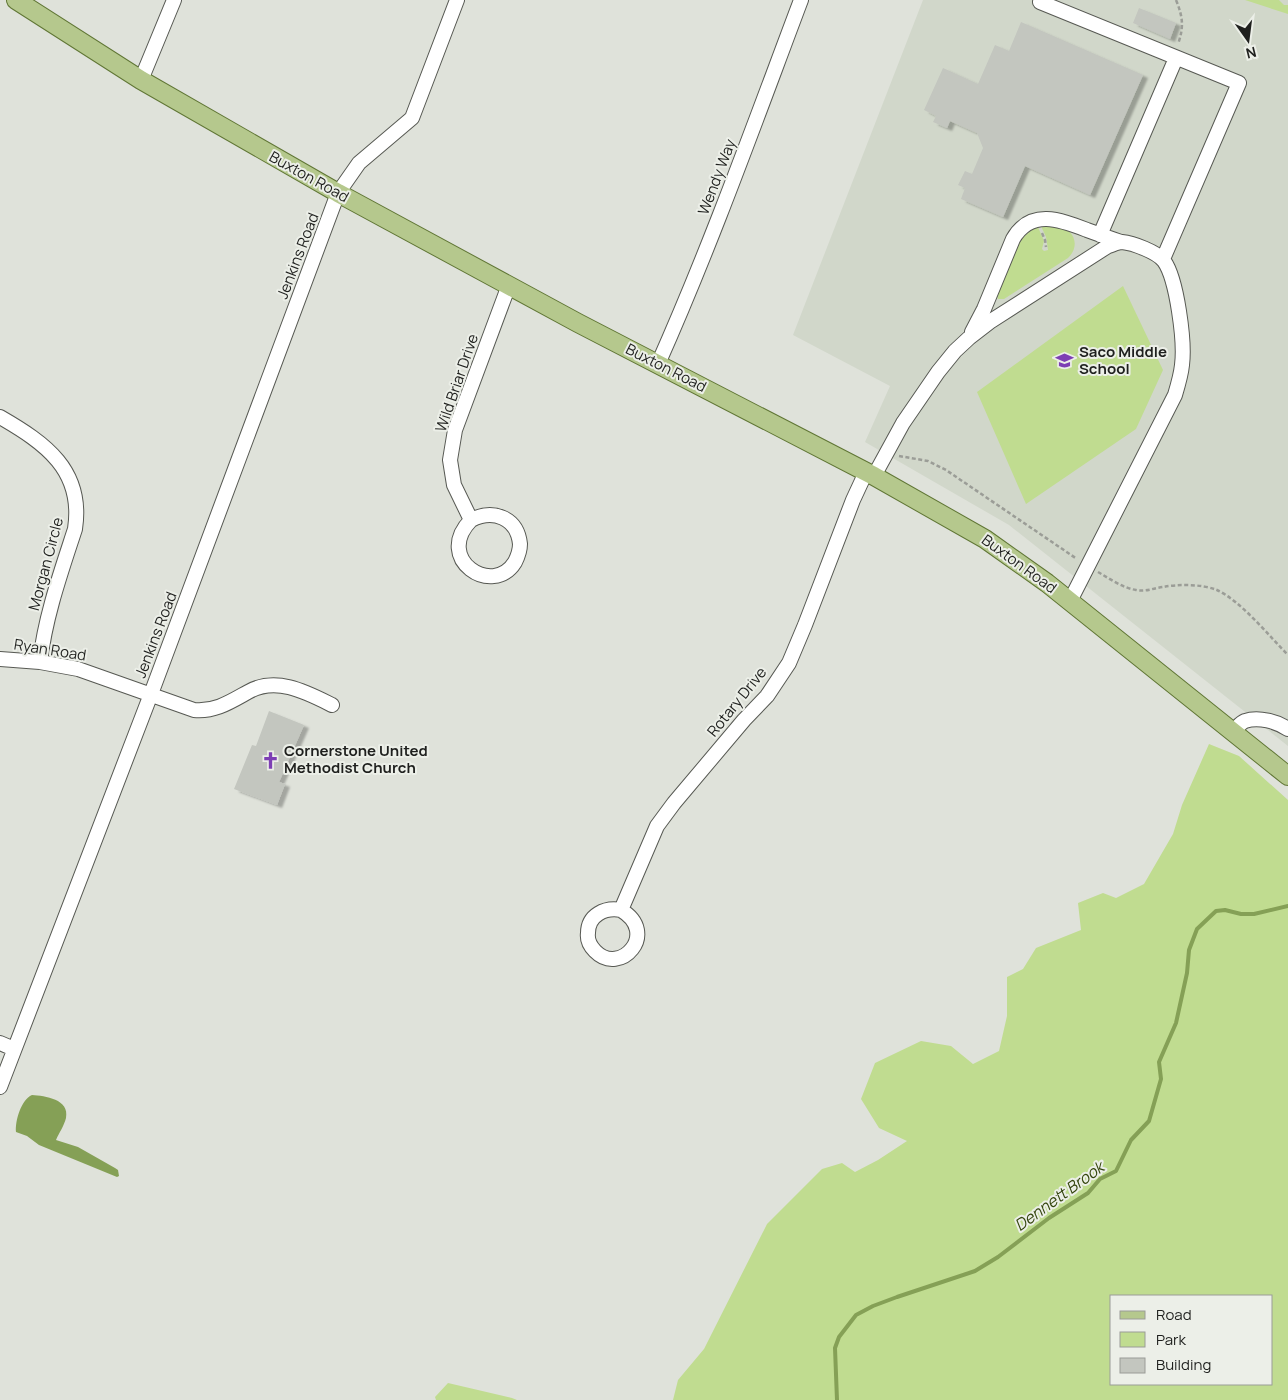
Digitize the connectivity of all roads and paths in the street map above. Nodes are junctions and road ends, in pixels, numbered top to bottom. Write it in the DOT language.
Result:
graph roads {
  1 [pos="16,0"];
  2 [pos="174,0"];
  3 [pos="457,0"];
  4 [pos="801,0"];
  5 [pos="1176,0"];
  6 [pos="1040,2"];
  7 [pos="1173,56"];
  8 [pos="140,80"];
  9 [pos="338,193"];
  10 [pos="1100,235"];
  11 [pos="1121,242"];
  12 [pos="1163,260"];
  13 [pos="509,286"];
  14 [pos="969,338"];
  15 [pos="658,364"];
  16 [pos="0,417"];
  17 [pos="888,450"];
  18 [pos="870,474"];
  19 [pos="471,520"];
  20 [pos="1078,559"];
  21 [pos="1097,572"];
  22 [pos="1070,601"];
  23 [pos="1288,655"];
  24 [pos="0,659"];
  25 [pos="40,662"];
  26 [pos="151,694"];
  27 [pos="332,705"];
  28 [pos="1288,729"];
  29 [pos="1233,732"];
  30 [pos="1288,776"];
  31 [pos="621,910"];
  32 [pos="0,1043"];
  33 [pos="14,1048"];
  34 [pos="0,1087"];
  1 -- 8 [label="main road, Buxton Road"];
  2 -- 8 [label="street"];
  3 -- 9 [label="street, Jenkins Road"];
  4 -- 15 [label="street, Wendy Way"];
  5 -- 7 [label="path"];
  6 -- 7 [label="street"];
  7 -- 10 [label="street"];
  7 -- 12 [label="street"];
  8 -- 9 [label="main road, Buxton Road"];
  9 -- 13 [label="main road, Buxton Road"];
  9 -- 26 [label="street, Jenkins Road"];
  10 -- 11 [label="street"];
  10 -- 14 [label="street"];
  11 -- 12 [label="street"];
  11 -- 14 [label="street"];
  12 -- 22 [label="street"];
  13 -- 15 [label="main road, Buxton Road"];
  13 -- 19 [label="street, Wild Briar Drive"];
  14 -- 17 [label="street, Rotary Drive"];
  15 -- 18 [label="main road, Buxton Road"];
  16 -- 25 [label="street, Morgan Circle"];
  17 -- 18 [label="street, Rotary Drive"];
  17 -- 20 [label="path"];
  18 -- 22 [label="main road, Buxton Road"];
  18 -- 31 [label="street, Rotary Drive"];
  19 -- 19 [label="street"];
  21 -- 23 [label="path"];
  22 -- 29 [label="main road, Buxton Road"];
  24 -- 25 [label="street, Ryan Road"];
  25 -- 26 [label="street, Ryan Road"];
  26 -- 27 [label="street, Ryan Road"];
  26 -- 33 [label="street, Jenkins Road"];
  28 -- 29 [label="street"];
  29 -- 30 [label="main road, Buxton Road"];
  32 -- 33 [label="street"];
  33 -- 34 [label="street, Jenkins Road"];
}
